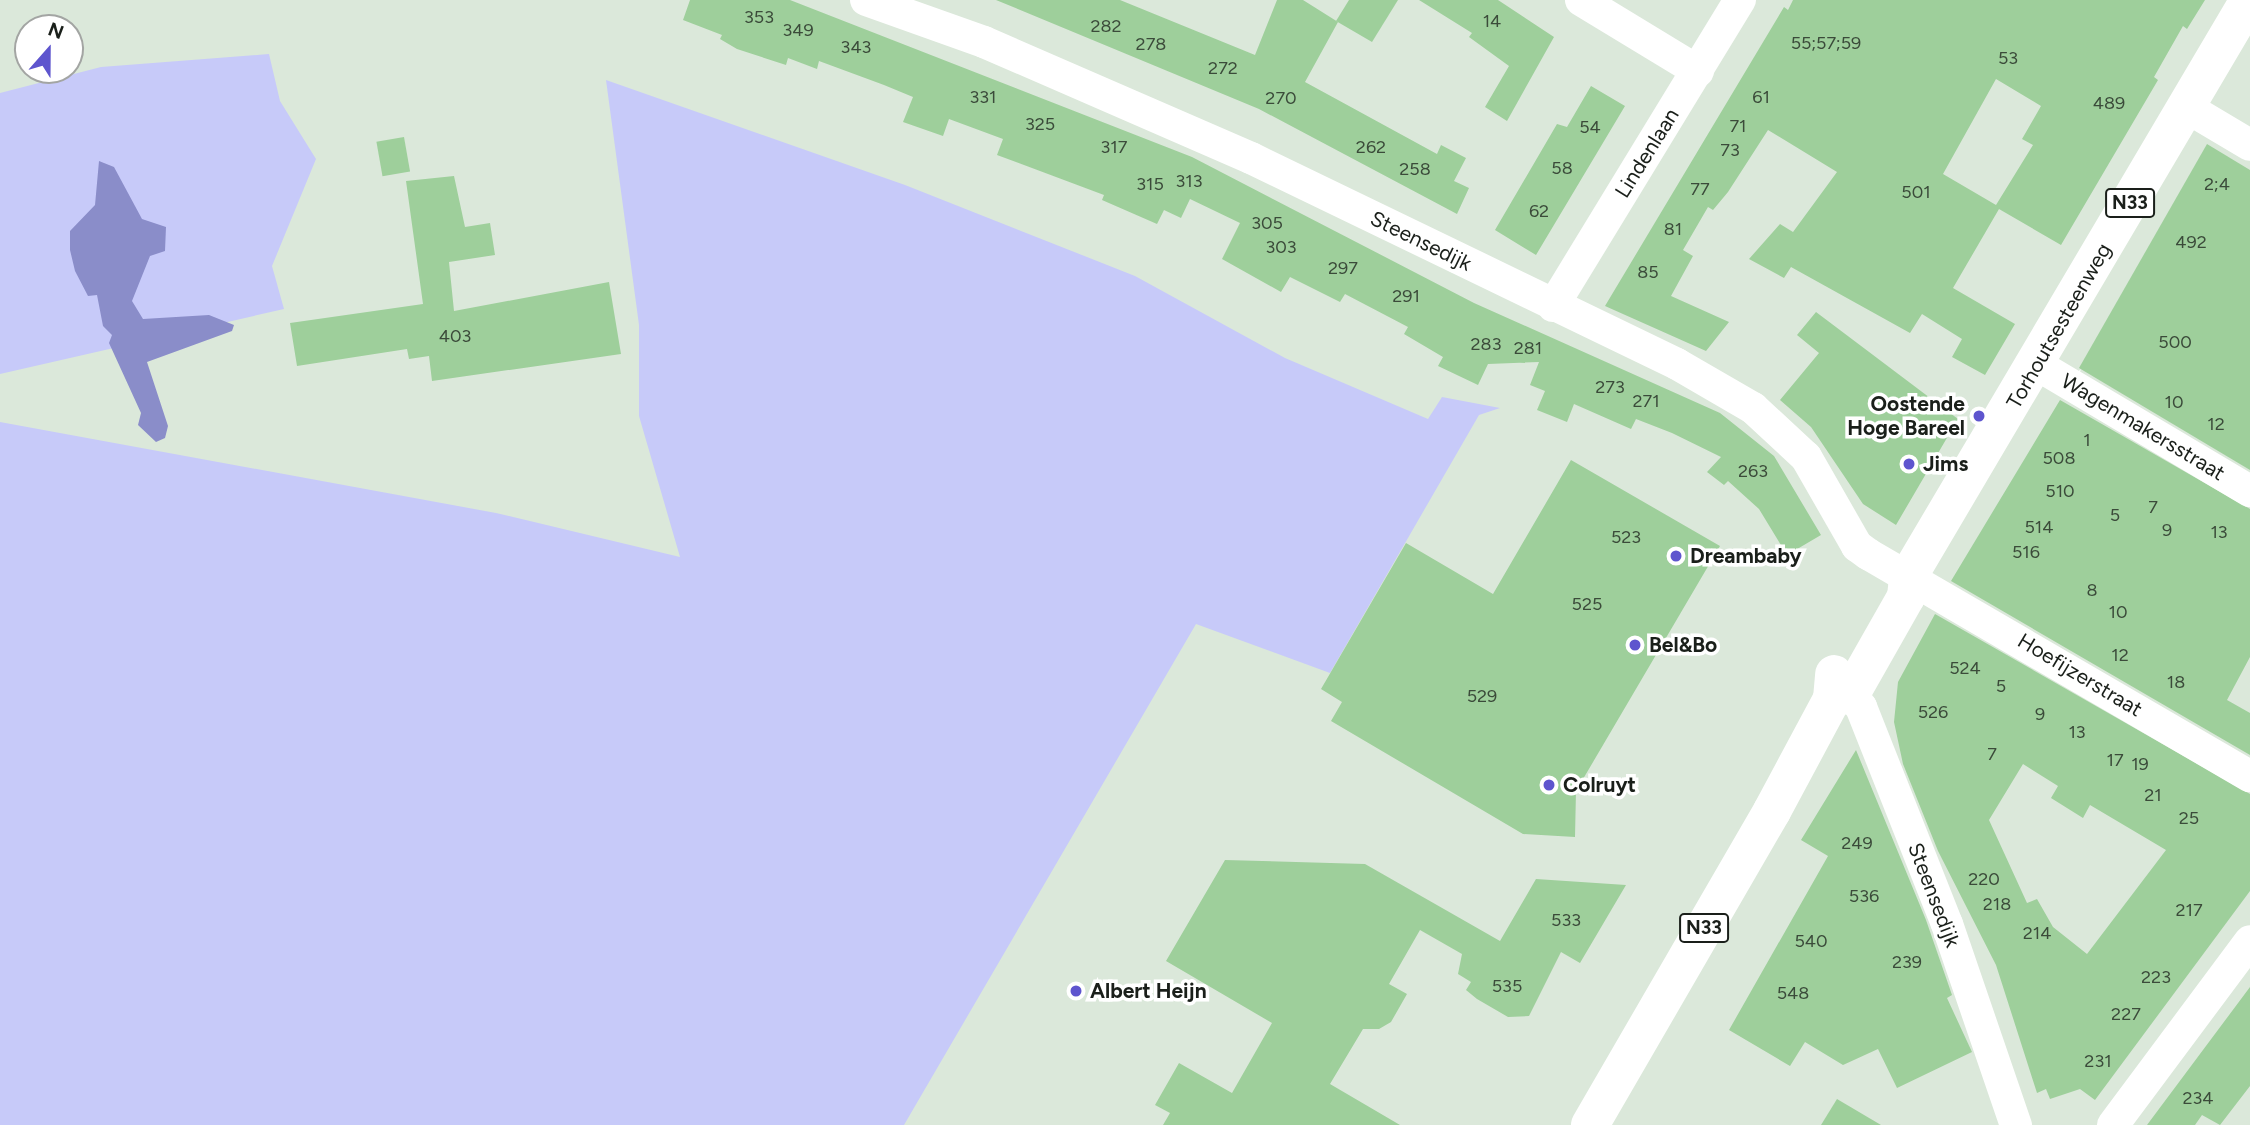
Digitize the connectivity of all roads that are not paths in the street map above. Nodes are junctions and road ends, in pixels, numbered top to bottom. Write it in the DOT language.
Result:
graph roads {
  1 [pos="866,0"];
  2 [pos="1581,0"];
  3 [pos="1740,0"];
  4 [pos="2249,0"];
  5 [pos="1611,9"];
  6 [pos="1698,71"];
  7 [pos="2186,107"];
  8 [pos="2250,145"];
  9 [pos="1553,306"];
  10 [pos="2036,364"];
  11 [pos="2250,491"];
  12 [pos="1908,577"];
  13 [pos="1839,689"];
  14 [pos="2250,776"];
  15 [pos="2250,941"];
  16 [pos="1590,1125"];
  17 [pos="2016,1125"];
  18 [pos="2113,1125"];
  1 -- 9 [label="street, Steensedijk"];
  2 -- 5 [label="street"];
  3 -- 6 [label="street, Lindenlaan"];
  4 -- 7 [label="main road, Torhoutsesteenweg / N33"];
  5 -- 6 [label="street"];
  6 -- 9 [label="street, Lindenlaan"];
  7 -- 8 [label="street"];
  7 -- 10 [label="main road, Torhoutsesteenweg / N33"];
  9 -- 12 [label="street, Steensedijk"];
  10 -- 11 [label="street, Wagenmakersstraat"];
  10 -- 12 [label="main road, Torhoutsesteenweg / N33"];
  12 -- 13 [label="main road, Torhoutsesteenweg / N33"];
  12 -- 14 [label="street, Hoefijzerstraat"];
  13 -- 16 [label="main road, Torhoutsesteenweg / N33"];
  13 -- 17 [label="street, Steensedijk"];
  15 -- 18 [label="street"];
}
